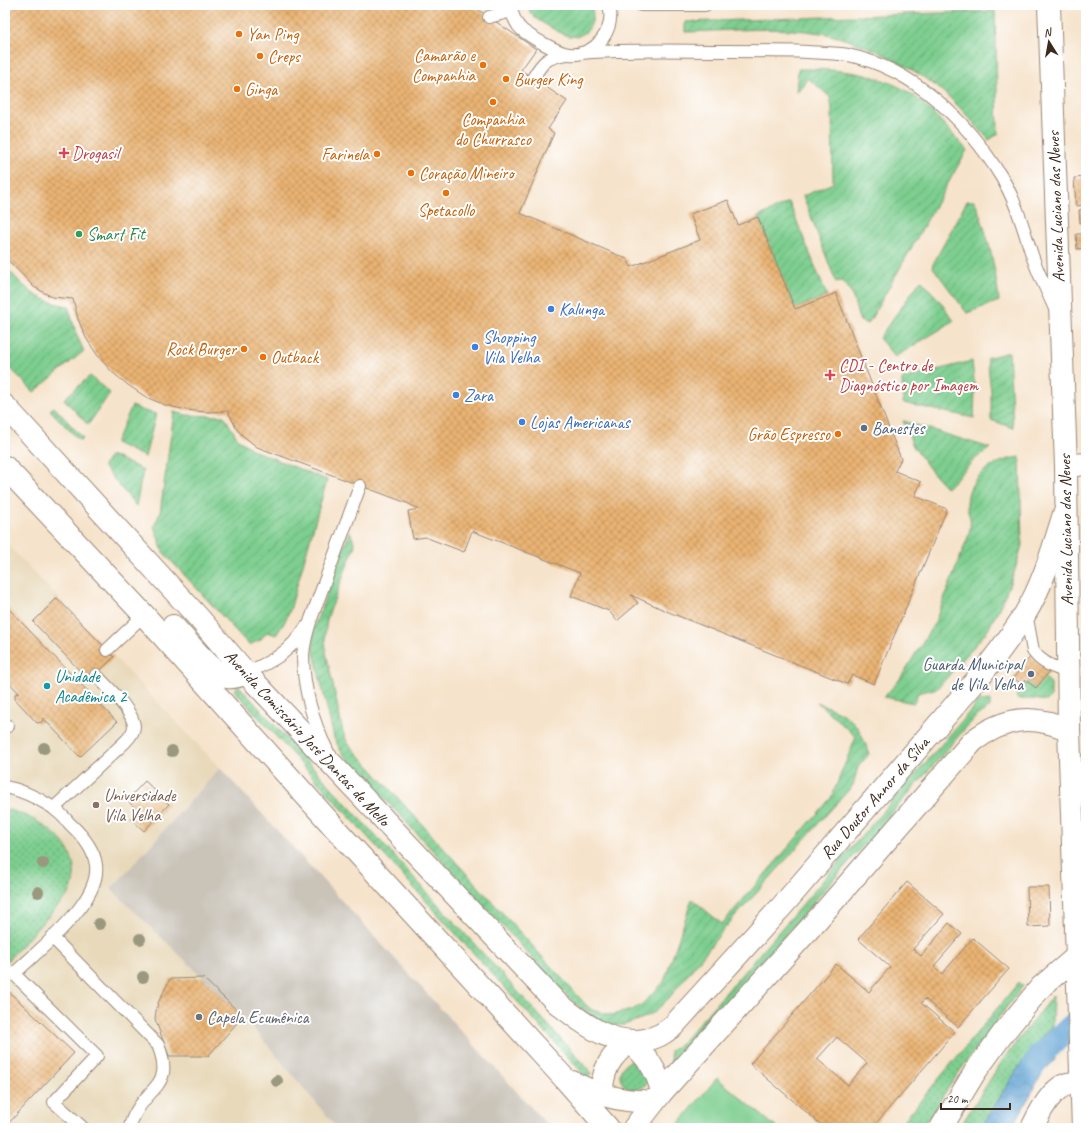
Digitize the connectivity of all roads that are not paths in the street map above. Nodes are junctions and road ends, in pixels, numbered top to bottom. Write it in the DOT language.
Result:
graph roads {
  1 [pos="609,5"];
  2 [pos="641,5"];
  3 [pos="704,5"];
  4 [pos="1049,5"];
  5 [pos="511,8"];
  6 [pos="489,17"];
  7 [pos="575,54"];
  8 [pos="533,78"];
  9 [pos="1060,321"];
  10 [pos="5,406"];
  11 [pos="1076,465"];
  12 [pos="5,467"];
  13 [pos="360,486"];
  14 [pos="1066,508"];
  15 [pos="137,608"];
  16 [pos="1026,613"];
  17 [pos="311,619"];
  18 [pos="107,650"];
  19 [pos="246,673"];
  20 [pos="1068,673"];
  21 [pos="96,675"];
  22 [pos="1069,730"];
  23 [pos="337,771"];
  24 [pos="5,787"];
  25 [pos="54,808"];
  26 [pos="52,938"];
  27 [pos="1076,957"];
  28 [pos="630,1042"];
  29 [pos="565,1079"];
  30 [pos="1084,1085"];
  31 [pos="601,1095"];
  32 [pos="658,1097"];
  33 [pos="83,1128"];
  34 [pos="130,1128"];
  35 [pos="608,1128"];
  36 [pos="634,1128"];
  37 [pos="941,1128"];
  38 [pos="1032,1128"];
  39 [pos="1083,1128"];
  1 -- 7 [label="lane"];
  2 -- 3 [label="lane"];
  4 -- 9 [label="main road, Avenida Luciano das Neves"];
  5 -- 6 [label="lane"];
  5 -- 7 [label="lane"];
  7 -- 8 [label="lane"];
  7 -- 9 [label="lane"];
  9 -- 11 [label="main road, Avenida Luciano das Neves"];
  10 -- 19 [label="main road, Avenida Comissário José Dantas de Mello"];
  11 -- 14 [label="main road, Avenida Luciano das Neves"];
  12 -- 15 [label="main road"];
  13 -- 17 [label="lane"];
  14 -- 16 [label="main road, Rua Doutor Annor da Silva"];
  14 -- 20 [label="main road, Avenida Luciano das Neves"];
  15 -- 18 [label="lane"];
  15 -- 19 [label="main road"];
  15 -- 29 [label="main road"];
  16 -- 20 [label="lane"];
  16 -- 28 [label="main road, Rua Doutor Annor da Silva"];
  17 -- 19 [label="lane"];
  17 -- 23 [label="lane"];
  19 -- 23 [label="main road, Avenida Comissário José Dantas de Mello"];
  20 -- 22 [label="main road, Avenida Luciano das Neves"];
  21 -- 25 [label="lane"];
  22 -- 27 [label="main road, Avenida Luciano das Neves"];
  22 -- 32 [label="main road"];
  23 -- 28 [label="main road, Avenida Comissário José Dantas de Mello"];
  24 -- 25 [label="lane"];
  25 -- 26 [label="lane"];
  26 -- 33 [label="lane"];
  26 -- 34 [label="lane"];
  27 -- 30 [label="main road, Avenida Luciano das Neves"];
  27 -- 37 [label="main road"];
  28 -- 31 [label="main road"];
  28 -- 32 [label="main road"];
  29 -- 31 [label="main road"];
  29 -- 35 [label="main road"];
  30 -- 38 [label="main road"];
  30 -- 39 [label="main road, Avenida Luciano das Neves"];
  31 -- 32 [label="main road"];
  32 -- 36 [label="main road"];
}
